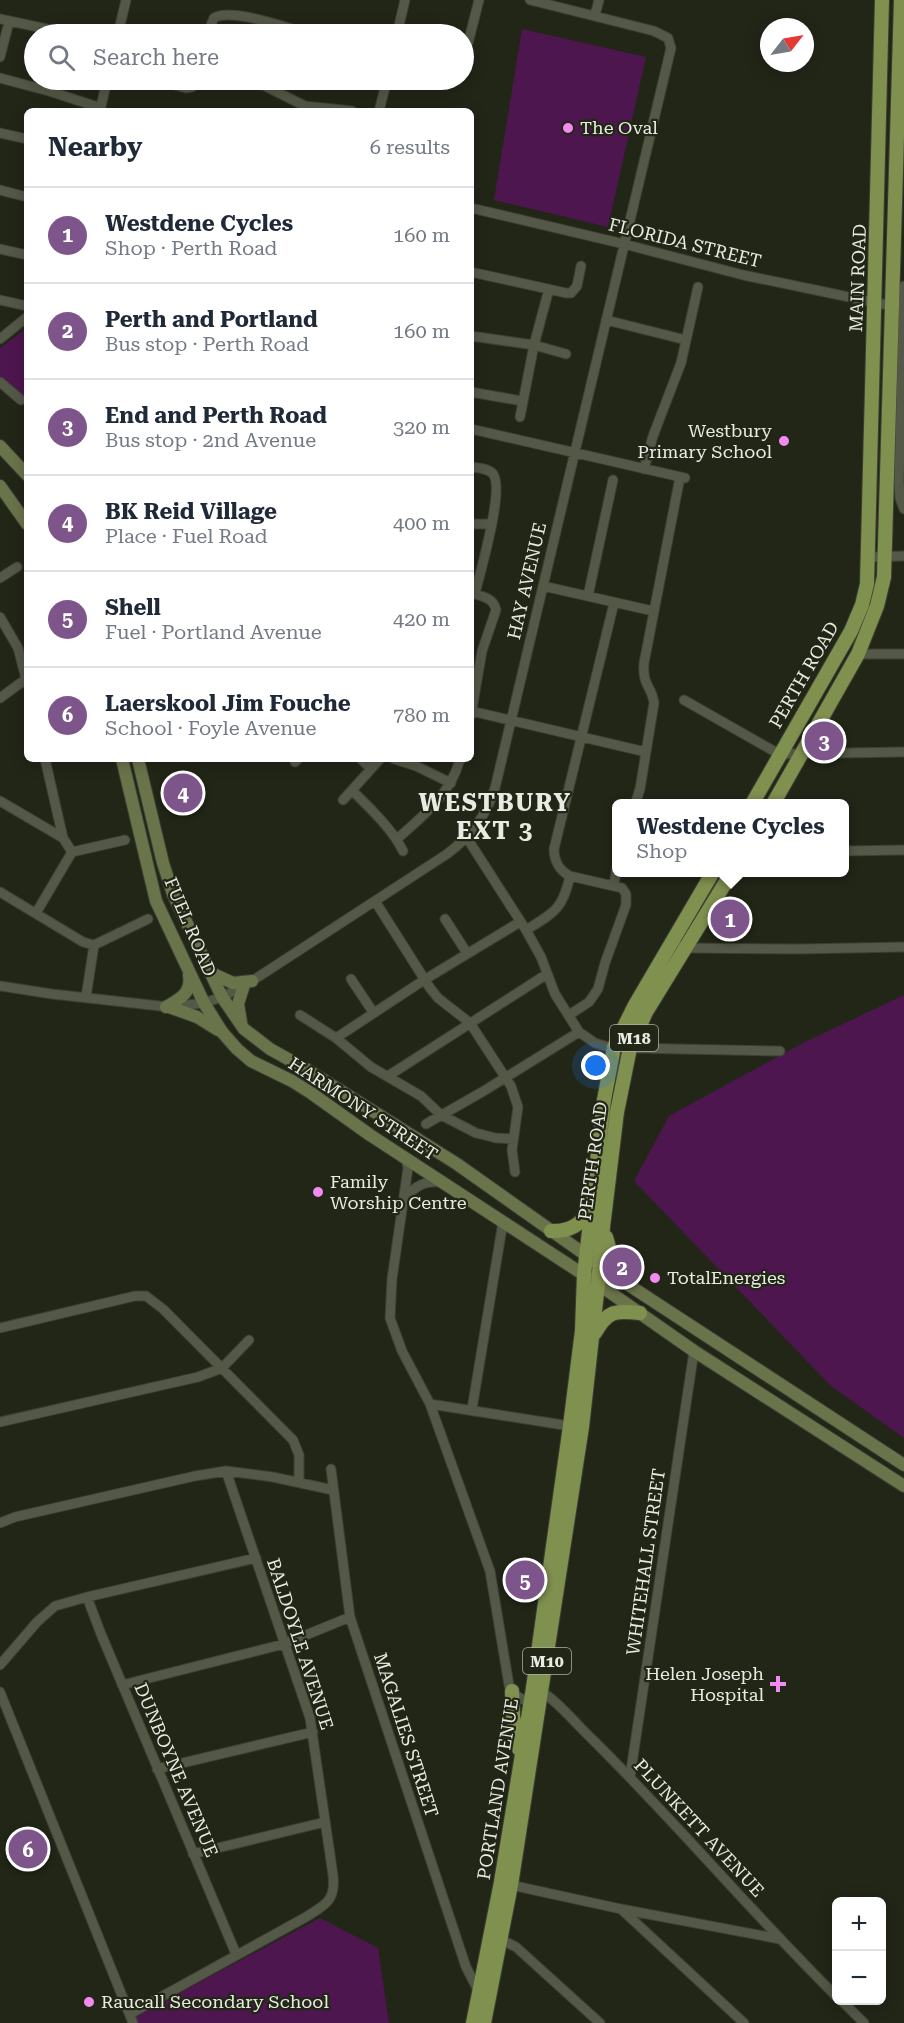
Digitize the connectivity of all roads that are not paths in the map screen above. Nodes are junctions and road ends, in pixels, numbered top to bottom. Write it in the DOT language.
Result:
graph roads {
  1 [pos="126,0"];
  2 [pos="405,0"];
  3 [pos="479,0"];
  4 [pos="530,0"];
  5 [pos="599,0"];
  6 [pos="882,0"];
  7 [pos="901,0"];
  8 [pos="595,15"];
  9 [pos="4,20"];
  10 [pos="24,24"];
  11 [pos="120,24"];
  12 [pos="211,24"];
  13 [pos="271,24"];
  14 [pos="399,24"];
  15 [pos="473,24"];
  16 [pos="0,57"];
  17 [pos="0,78"];
  18 [pos="24,84"];
  19 [pos="45,90"];
  20 [pos="105,90"];
  21 [pos="273,90"];
  22 [pos="384,90"];
  23 [pos="95,108"];
  24 [pos="100,108"];
  25 [pos="324,108"];
  26 [pos="380,108"];
  27 [pos="0,133"];
  28 [pos="24,138"];
  29 [pos="0,190"];
  30 [pos="24,196"];
  31 [pos="474,209"];
  32 [pos="624,244"];
  33 [pos="0,249"];
  34 [pos="24,254"];
  35 [pos="581,266"];
  36 [pos="474,273"];
  37 [pos="904,286"];
  38 [pos="698,287"];
  39 [pos="549,289"];
  40 [pos="0,300"];
  41 [pos="875,303"];
  42 [pos="24,305"];
  43 [pos="892,306"];
  44 [pos="24,319"];
  45 [pos="606,320"];
  46 [pos="474,336"];
  47 [pos="0,339"];
  48 [pos="687,340"];
  49 [pos="534,345"];
  50 [pos="566,354"];
  51 [pos="0,382"];
  52 [pos="474,393"];
  53 [pos="21,400"];
  54 [pos="522,401"];
  55 [pos="520,417"];
  56 [pos="474,430"];
  57 [pos="0,446"];
  58 [pos="575,453"];
  59 [pos="474,467"];
  60 [pos="644,469"];
  61 [pos="24,471"];
  62 [pos="613,480"];
  63 [pos="0,486"];
  64 [pos="904,509"];
  65 [pos="24,520"];
  66 [pos="474,524"];
  67 [pos="492,524"];
  68 [pos="904,556"];
  69 [pos="868,557"];
  70 [pos="885,557"];
  71 [pos="16,567"];
  72 [pos="0,578"];
  73 [pos="543,586"];
  74 [pos="474,590"];
  75 [pos="474,594"];
  76 [pos="588,596"];
  77 [pos="614,603"];
  78 [pos="653,611"];
  79 [pos="0,617"];
  80 [pos="474,650"];
  81 [pos="482,651"];
  82 [pos="858,654"];
  83 [pos="904,654"];
  84 [pos="24,670"];
  85 [pos="24,683"];
  86 [pos="474,695"];
  87 [pos="0,698"];
  88 [pos="684,700"];
  89 [pos="474,713"];
  90 [pos="511,721"];
  91 [pos="582,738"];
  92 [pos="646,752"];
  93 [pos="904,752"];
  94 [pos="779,754"];
  95 [pos="802,754"];
  96 [pos="46,762"];
  97 [pos="123,762"];
  98 [pos="139,762"];
  99 [pos="364,762"];
  100 [pos="377,762"];
  101 [pos="403,762"];
  102 [pos="459,762"];
  103 [pos="371,769"];
  104 [pos="451,783"];
  105 [pos="352,790"];
  106 [pos="637,799"];
  107 [pos="755,799"];
  108 [pos="776,799"];
  109 [pos="343,800"];
  110 [pos="0,801"];
  111 [pos="63,838"];
  112 [pos="467,838"];
  113 [pos="397,839"];
  114 [pos="125,840"];
  115 [pos="904,850"];
  116 [pos="403,851"];
  117 [pos="849,851"];
  118 [pos="72,852"];
  119 [pos="570,876"];
  120 [pos="615,877"];
  121 [pos="710,877"];
  122 [pos="730,877"];
  123 [pos="614,885"];
  124 [pos="0,892"];
  125 [pos="375,901"];
  126 [pos="36,913"];
  127 [pos="148,919"];
  128 [pos="445,919"];
  129 [pos="520,922"];
  130 [pos="526,930"];
  131 [pos="672,942"];
  132 [pos="94,945"];
  133 [pos="904,947"];
  134 [pos="686,948"];
  135 [pos="467,953"];
  136 [pos="208,971"];
  137 [pos="189,972"];
  138 [pos="547,974"];
  139 [pos="351,979"];
  140 [pos="424,980"];
  141 [pos="248,983"];
  142 [pos="1,985"];
  143 [pos="86,997"];
  144 [pos="222,997"];
  145 [pos="204,1003"];
  146 [pos="167,1007"];
  147 [pos="373,1012"];
  148 [pos="300,1015"];
  149 [pos="569,1015"];
  150 [pos="470,1023"];
  151 [pos="244,1029"];
  152 [pos="222,1032"];
  153 [pos="579,1032"];
  154 [pos="336,1038"];
  155 [pos="614,1047"];
  156 [pos="630,1048"];
  157 [pos="780,1051"];
  158 [pos="388,1076"];
  159 [pos="506,1078"];
  160 [pos="441,1115"];
  161 [pos="426,1124"];
  162 [pos="513,1139"];
  163 [pos="406,1158"];
  164 [pos="515,1172"];
  165 [pos="442,1182"];
  166 [pos="404,1200"];
  167 [pos="592,1205"];
  168 [pos="503,1222"];
  169 [pos="603,1227"];
  170 [pos="551,1231"];
  171 [pos="586,1257"];
  172 [pos="600,1266"];
  173 [pos="584,1275"];
  174 [pos="624,1282"];
  175 [pos="598,1284"];
  176 [pos="639,1313"];
  177 [pos="0,1328"];
  178 [pos="592,1337"];
  179 [pos="249,1340"];
  180 [pos="694,1352"];
  181 [pos="222,1368"];
  182 [pos="430,1404"];
  183 [pos="472,1410"];
  184 [pos="0,1422"];
  185 [pos="576,1427"];
  186 [pos="904,1465"];
  187 [pos="331,1469"];
  188 [pos="226,1471"];
  189 [pos="298,1482"];
  190 [pos="904,1486"];
  191 [pos="333,1490"];
  192 [pos="0,1523"];
  193 [pos="256,1558"];
  194 [pos="87,1597"];
  195 [pos="351,1617"];
  196 [pos="284,1644"];
  197 [pos="0,1665"];
  198 [pos="122,1685"];
  199 [pos="538,1690"];
  200 [pos="512,1691"];
  201 [pos="0,1692"];
  202 [pos="534,1705"];
  203 [pos="313,1732"];
  204 [pos="521,1757"];
  205 [pos="158,1769"];
  206 [pos="630,1777"];
  207 [pos="325,1822"];
  208 [pos="193,1854"];
  209 [pos="506,1884"];
  210 [pos="621,1909"];
  211 [pos="495,1937"];
  212 [pos="780,1939"];
  213 [pos="236,1954"];
  214 [pos="832,1991"];
  215 [pos="485,1994"];
  216 [pos="845,2005"];
  217 [pos="131,2018"];
  218 [pos="473,2023"];
  219 [pos="484,2023"];
  220 [pos="600,2023"];
  221 [pos="744,2023"];
  222 [pos="864,2023"];
  1 -- 11 [label="street"];
  2 -- 14 [label="street"];
  3 -- 15 [label="street"];
  4 -- 8 [label="street"];
  5 -- 8 [label="street"];
  6 -- 41 [label="main road, MAIN ROAD"];
  7 -- 43 [label="main road, MAIN ROAD"];
  8 -- 32 [label="street, HAY AVENUE"];
  9 -- 10 [label="street"];
  9 -- 16 [label="street"];
  12 -- 13 [label="street"];
  17 -- 18 [label="street"];
  19 -- 23 [label="street"];
  20 -- 24 [label="street"];
  21 -- 25 [label="street"];
  22 -- 26 [label="street"];
  27 -- 28 [label="street"];
  29 -- 30 [label="street"];
  31 -- 32 [label="street, FLORIDA STREET"];
  32 -- 41 [label="street, FLORIDA STREET"];
  32 -- 45 [label="street, HAY AVENUE"];
  33 -- 34 [label="street"];
  35 -- 39 [label="street"];
  36 -- 39 [label="street"];
  37 -- 64 [label="street"];
  38 -- 48 [label="street"];
  39 -- 49 [label="street"];
  40 -- 42 [label="street"];
  41 -- 43 [label="street, FLORIDA STREET"];
  41 -- 69 [label="main road, MAIN ROAD"];
  43 -- 70 [label="main road, MAIN ROAD"];
  44 -- 47 [label="street"];
  45 -- 48 [label="street"];
  45 -- 58 [label="street, HAY AVENUE"];
  46 -- 49 [label="street"];
  48 -- 60 [label="street"];
  49 -- 50 [label="street"];
  49 -- 54 [label="street"];
  51 -- 53 [label="street"];
  52 -- 54 [label="street"];
  54 -- 55 [label="street"];
  56 -- 58 [label="street"];
  57 -- 61 [label="main road"];
  58 -- 60 [label="street"];
  58 -- 73 [label="street, HAY AVENUE"];
  59 -- 67 [label="street"];
  60 -- 78 [label="street"];
  62 -- 76 [label="street"];
  63 -- 65 [label="main road"];
  66 -- 67 [label="street"];
  67 -- 74 [label="street"];
  68 -- 70 [label="street"];
  69 -- 70 [label="street"];
  69 -- 94 [label="main road, PERTH ROAD"];
  70 -- 82 [label="main road, PERTH ROAD"];
  71 -- 72 [label="street"];
  73 -- 76 [label="street"];
  73 -- 90 [label="street, HAY AVENUE"];
  75 -- 81 [label="street"];
  76 -- 77 [label="street"];
  77 -- 78 [label="street"];
  77 -- 91 [label="street"];
  78 -- 92 [label="street"];
  79 -- 84 [label="street"];
  80 -- 81 [label="street"];
  81 -- 86 [label="street"];
  82 -- 83 [label="street"];
  82 -- 95 [label="main road, PERTH ROAD"];
  85 -- 87 [label="street"];
  88 -- 94 [label="street"];
  89 -- 90 [label="street"];
  90 -- 91 [label="street"];
  90 -- 112 [label="street, HAY AVENUE"];
  91 -- 92 [label="street"];
  91 -- 119 [label="street"];
  92 -- 106 [label="street"];
  93 -- 95 [label="street"];
  94 -- 95 [label="street"];
  94 -- 107 [label="main road, PERTH ROAD"];
  95 -- 108 [label="main road, PERTH ROAD"];
  96 -- 111 [label="street"];
  97 -- 137 [label="main road, FUEL ROAD"];
  98 -- 136 [label="main road, FUEL ROAD"];
  99 -- 103 [label="street"];
  100 -- 103 [label="street"];
  101 -- 104 [label="street"];
  102 -- 104 [label="street"];
  103 -- 105 [label="street"];
  104 -- 113 [label="street"];
  105 -- 109 [label="street"];
  105 -- 113 [label="street"];
  110 -- 111 [label="street"];
  111 -- 118 [label="street"];
  112 -- 125 [label="street, HAY AVENUE"];
  112 -- 129 [label="street"];
  113 -- 116 [label="street"];
  114 -- 118 [label="street"];
  115 -- 117 [label="street"];
  118 -- 126 [label="street"];
  119 -- 123 [label="street"];
  119 -- 130 [label="street"];
  120 -- 123 [label="street"];
  121 -- 131 [label="main road, PERTH ROAD / M18"];
  122 -- 134 [label="main road, PERTH ROAD / M18"];
  123 -- 149 [label="street"];
  124 -- 126 [label="street"];
  125 -- 140 [label="street"];
  125 -- 141 [label="street, HAY AVENUE"];
  126 -- 132 [label="street"];
  127 -- 132 [label="street"];
  128 -- 135 [label="street"];
  129 -- 130 [label="street"];
  129 -- 135 [label="street"];
  130 -- 138 [label="street"];
  131 -- 134 [label="street"];
  131 -- 155 [label="main road, PERTH ROAD / M18"];
  132 -- 143 [label="street"];
  133 -- 134 [label="street"];
  134 -- 156 [label="main road, PERTH ROAD / M18"];
  135 -- 140 [label="street"];
  136 -- 141 [label="main road"];
  136 -- 144 [label="main road, FUEL ROAD"];
  137 -- 145 [label="main road, FUEL ROAD"];
  137 -- 146 [label="main road"];
  138 -- 149 [label="street"];
  138 -- 150 [label="street"];
  139 -- 147 [label="street"];
  140 -- 147 [label="street"];
  140 -- 150 [label="street"];
  141 -- 144 [label="street, HAY AVENUE"];
  141 -- 151 [label="main road"];
  142 -- 143 [label="street"];
  143 -- 146 [label="street"];
  144 -- 145 [label="street, HAY AVENUE"];
  144 -- 151 [label="main road, HARMONY STREET"];
  145 -- 146 [label="street"];
  145 -- 152 [label="main road, HARMONY STREET"];
  146 -- 152 [label="main road"];
  147 -- 154 [label="street"];
  148 -- 154 [label="street"];
  149 -- 153 [label="street"];
  150 -- 158 [label="street"];
  150 -- 159 [label="street"];
  151 -- 170 [label="main road, HARMONY STREET"];
  152 -- 163 [label="main road, HARMONY STREET"];
  153 -- 155 [label="street"];
  153 -- 159 [label="street"];
  154 -- 158 [label="street"];
  155 -- 156 [label="street"];
  155 -- 167 [label="main road, PERTH ROAD / M18"];
  156 -- 157 [label="street"];
  156 -- 169 [label="main road, PERTH ROAD / M18"];
  158 -- 160 [label="street"];
  159 -- 160 [label="street"];
  159 -- 162 [label="street"];
  160 -- 161 [label="street"];
  160 -- 162 [label="street"];
  162 -- 164 [label="street"];
  163 -- 165 [label="main road, HARMONY STREET"];
  163 -- 166 [label="street"];
  165 -- 166 [label="street"];
  165 -- 168 [label="main road, HARMONY STREET"];
  166 -- 182 [label="street"];
  167 -- 170 [label="main road"];
  167 -- 171 [label="main road, PERTH ROAD / M18"];
  168 -- 173 [label="main road, HARMONY STREET"];
  168 -- 183 [label="street"];
  169 -- 172 [label="main road, PERTH ROAD / M18"];
  169 -- 174 [label="main road"];
  170 -- 171 [label="main road, HARMONY STREET"];
  171 -- 172 [label="main road"];
  171 -- 173 [label="main road, PERTH ROAD / M18"];
  172 -- 174 [label="main road"];
  172 -- 175 [label="main road, PERTH ROAD / M18"];
  173 -- 175 [label="main road, HARMONY STREET"];
  173 -- 185 [label="main road, PORTLAND AVENUE / M10"];
  174 -- 186 [label="main road"];
  175 -- 176 [label="main road"];
  175 -- 178 [label="main road, PORTLAND AVENUE / M10"];
  176 -- 178 [label="main road"];
  176 -- 180 [label="main road"];
  177 -- 181 [label="street"];
  178 -- 185 [label="main road, PORTLAND AVENUE / M10"];
  179 -- 181 [label="street"];
  180 -- 190 [label="main road"];
  180 -- 206 [label="street, WHITEHALL STREET"];
  181 -- 184 [label="street"];
  181 -- 189 [label="street"];
  182 -- 183 [label="street"];
  182 -- 200 [label="street"];
  183 -- 185 [label="street"];
  185 -- 199 [label="main road, PORTLAND AVENUE / M10"];
  187 -- 191 [label="street, MAGALIES STREET"];
  188 -- 189 [label="street"];
  188 -- 192 [label="street"];
  188 -- 193 [label="street, BALDOYLE AVENUE"];
  189 -- 191 [label="street"];
  191 -- 195 [label="street, MAGALIES STREET"];
  193 -- 194 [label="street"];
  193 -- 196 [label="street, BALDOYLE AVENUE"];
  194 -- 197 [label="street"];
  194 -- 198 [label="street, DUNBOYNE AVENUE"];
  195 -- 196 [label="street"];
  195 -- 215 [label="street, MAGALIES STREET"];
  196 -- 198 [label="street"];
  196 -- 203 [label="street, BALDOYLE AVENUE"];
  198 -- 205 [label="street, DUNBOYNE AVENUE"];
  199 -- 202 [label="main road, PORTLAND AVENUE / M10"];
  199 -- 206 [label="street, PLUNKETT AVENUE"];
  200 -- 202 [label="street"];
  200 -- 204 [label="main road"];
  201 -- 217 [label="street"];
  202 -- 204 [label="main road, PORTLAND AVENUE / M10"];
  202 -- 209 [label="main road, PORTLAND AVENUE / M10"];
  203 -- 205 [label="street"];
  203 -- 207 [label="street, BALDOYLE AVENUE"];
  204 -- 209 [label="main road, PORTLAND AVENUE / M10"];
  205 -- 208 [label="street, DUNBOYNE AVENUE"];
  206 -- 212 [label="street, PLUNKETT AVENUE"];
  207 -- 208 [label="street"];
  207 -- 213 [label="street, BALDOYLE AVENUE"];
  208 -- 213 [label="street, DUNBOYNE AVENUE"];
  209 -- 210 [label="street"];
  209 -- 211 [label="main road, PORTLAND AVENUE / M10"];
  210 -- 212 [label="street"];
  210 -- 221 [label="street"];
  211 -- 215 [label="main road, PORTLAND AVENUE / M10"];
  211 -- 220 [label="street"];
  212 -- 214 [label="street, PLUNKETT AVENUE"];
  213 -- 217 [label="street"];
  215 -- 218 [label="main road, PORTLAND AVENUE / M10"];
  215 -- 219 [label="main road, PORTLAND AVENUE / M10"];
  216 -- 222 [label="street"];
}
